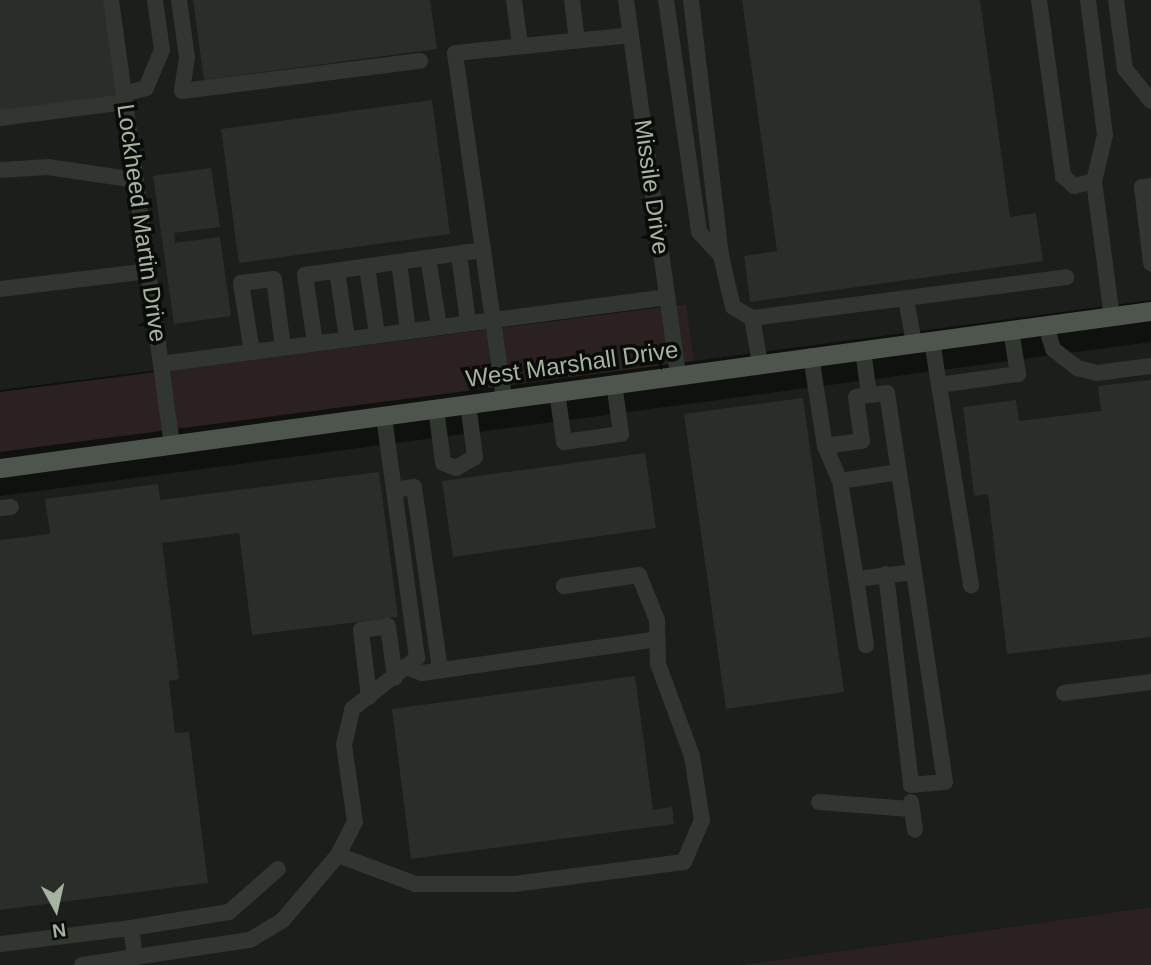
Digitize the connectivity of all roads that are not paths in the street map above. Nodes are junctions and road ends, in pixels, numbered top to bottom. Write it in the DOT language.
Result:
graph roads {
  1 [pos="111,0"];
  2 [pos="155,0"];
  3 [pos="179,0"];
  4 [pos="514,0"];
  5 [pos="572,0"];
  6 [pos="626,0"];
  7 [pos="666,0"];
  8 [pos="691,0"];
  9 [pos="1039,0"];
  10 [pos="1088,0"];
  11 [pos="1116,0"];
  12 [pos="630,30"];
  13 [pos="577,38"];
  14 [pos="520,45"];
  15 [pos="421,61"];
  16 [pos="124,98"];
  17 [pos="1151,100"];
  18 [pos="0,118"];
  19 [pos="0,170"];
  20 [pos="136,180"];
  21 [pos="1094,181"];
  22 [pos="1151,186"];
  23 [pos="483,250"];
  24 [pos="459,254"];
  25 [pos="720,256"];
  26 [pos="428,258"];
  27 [pos="398,262"];
  28 [pos="1151,263"];
  29 [pos="367,267"];
  30 [pos="148,271"];
  31 [pos="337,271"];
  32 [pos="304,275"];
  33 [pos="1066,277"];
  34 [pos="274,279"];
  35 [pos="0,289"];
  36 [pos="668,297"];
  37 [pos="906,299"];
  38 [pos="1151,312"];
  39 [pos="1112,317"];
  40 [pos="752,318"];
  41 [pos="493,319"];
  42 [pos="468,322"];
  43 [pos="439,326"];
  44 [pos="1046,326"];
  45 [pos="408,330"];
  46 [pos="1011,330"];
  47 [pos="377,334"];
  48 [pos="346,338"];
  49 [pos="923,342"];
  50 [pos="315,343"];
  51 [pos="283,347"];
  52 [pos="863,350"];
  53 [pos="252,352"];
  54 [pos="811,356"];
  55 [pos="760,363"];
  56 [pos="161,364"];
  57 [pos="1151,366"];
  58 [pos="678,373"];
  59 [pos="614,383"];
  60 [pos="939,385"];
  61 [pos="557,391"];
  62 [pos="869,395"];
  63 [pos="504,398"];
  64 [pos="468,403"];
  65 [pos="436,408"];
  66 [pos="384,415"];
  67 [pos="172,446"];
  68 [pos="825,446"];
  69 [pos="0,468"];
  70 [pos="898,472"];
  71 [pos="840,481"];
  72 [pos="394,490"];
  73 [pos="914,572"];
  74 [pos="886,574"];
  75 [pos="856,579"];
  76 [pos="971,585"];
  77 [pos="564,586"];
  78 [pos="658,639"];
  79 [pos="866,645"];
  80 [pos="409,668"];
  81 [pos="440,670"];
  82 [pos="395,678"];
  83 [pos="1151,682"];
  84 [pos="1064,693"];
  85 [pos="369,697"];
  86 [pos="911,785"];
  87 [pos="819,802"];
  88 [pos="911,809"];
  89 [pos="915,830"];
  90 [pos="338,855"];
  91 [pos="278,869"];
  92 [pos="131,928"];
  93 [pos="0,944"];
  94 [pos="135,958"];
  95 [pos="82,965"];
  1 -- 16 [label="lane, Lockheed Martin Drive"];
  2 -- 16 [label="lane"];
  3 -- 15 [label="lane"];
  4 -- 14 [label="lane"];
  5 -- 13 [label="lane"];
  6 -- 12 [label="lane, Missile Drive"];
  7 -- 25 [label="lane"];
  8 -- 25 [label="lane"];
  9 -- 21 [label="lane"];
  10 -- 21 [label="lane"];
  11 -- 17 [label="lane"];
  12 -- 13 [label="lane"];
  12 -- 36 [label="lane, Missile Drive"];
  13 -- 14 [label="lane"];
  14 -- 23 [label="lane"];
  16 -- 18 [label="lane"];
  16 -- 20 [label="lane, Lockheed Martin Drive"];
  19 -- 20 [label="lane"];
  20 -- 30 [label="lane, Lockheed Martin Drive"];
  21 -- 39 [label="lane"];
  22 -- 28 [label="lane"];
  23 -- 24 [label="lane"];
  23 -- 41 [label="lane"];
  24 -- 26 [label="lane"];
  24 -- 42 [label="lane"];
  25 -- 40 [label="lane"];
  26 -- 27 [label="lane"];
  26 -- 43 [label="lane"];
  27 -- 29 [label="lane"];
  27 -- 45 [label="lane"];
  29 -- 31 [label="lane"];
  29 -- 47 [label="lane"];
  30 -- 35 [label="lane"];
  30 -- 56 [label="lane, Lockheed Martin Drive"];
  31 -- 32 [label="lane"];
  31 -- 48 [label="lane"];
  32 -- 34 [label="lane"];
  32 -- 50 [label="lane"];
  33 -- 37 [label="lane"];
  34 -- 51 [label="lane"];
  34 -- 53 [label="lane"];
  36 -- 41 [label="lane"];
  36 -- 58 [label="lane, Missile Drive"];
  37 -- 40 [label="lane"];
  37 -- 49 [label="lane"];
  38 -- 39 [label="main road, West Marshall Drive"];
  39 -- 44 [label="main road, West Marshall Drive"];
  40 -- 55 [label="lane"];
  41 -- 42 [label="lane"];
  41 -- 63 [label="lane"];
  42 -- 43 [label="lane"];
  43 -- 45 [label="lane"];
  44 -- 46 [label="main road, West Marshall Drive"];
  44 -- 57 [label="lane"];
  45 -- 47 [label="lane"];
  46 -- 49 [label="main road, West Marshall Drive"];
  46 -- 60 [label="lane"];
  47 -- 48 [label="lane"];
  48 -- 50 [label="lane"];
  49 -- 52 [label="main road, West Marshall Drive"];
  49 -- 60 [label="lane"];
  50 -- 51 [label="lane"];
  51 -- 53 [label="lane"];
  52 -- 54 [label="main road, West Marshall Drive"];
  52 -- 62 [label="lane"];
  53 -- 56 [label="lane"];
  54 -- 55 [label="main road, West Marshall Drive"];
  54 -- 68 [label="lane"];
  55 -- 58 [label="main road, West Marshall Drive"];
  56 -- 67 [label="lane, Lockheed Martin Drive"];
  58 -- 59 [label="main road, West Marshall Drive"];
  59 -- 61 [label="main road, West Marshall Drive"];
  59 -- 61 [label="lane"];
  60 -- 76 [label="lane"];
  61 -- 63 [label="main road, West Marshall Drive"];
  62 -- 68 [label="lane"];
  62 -- 70 [label="lane"];
  63 -- 64 [label="main road, West Marshall Drive"];
  64 -- 65 [label="main road, West Marshall Drive"];
  64 -- 65 [label="lane"];
  65 -- 66 [label="main road, West Marshall Drive"];
  66 -- 67 [label="main road, West Marshall Drive"];
  66 -- 72 [label="lane"];
  67 -- 69 [label="main road, West Marshall Drive"];
  68 -- 71 [label="lane"];
  70 -- 71 [label="lane"];
  70 -- 73 [label="lane"];
  71 -- 75 [label="lane"];
  72 -- 80 [label="lane"];
  72 -- 81 [label="lane"];
  73 -- 74 [label="lane"];
  73 -- 86 [label="lane"];
  74 -- 75 [label="lane"];
  74 -- 86 [label="lane"];
  75 -- 79 [label="lane"];
  77 -- 78 [label="lane"];
  78 -- 81 [label="lane"];
  78 -- 90 [label="lane"];
  80 -- 81 [label="lane"];
  80 -- 82 [label="lane"];
  82 -- 85 [label="lane"];
  82 -- 85 [label="lane"];
  83 -- 84 [label="lane"];
  85 -- 90 [label="lane"];
  86 -- 88 [label="lane"];
  87 -- 88 [label="lane"];
  88 -- 89 [label="lane"];
  90 -- 94 [label="lane"];
  91 -- 92 [label="lane"];
  92 -- 93 [label="lane"];
  92 -- 94 [label="lane"];
  94 -- 95 [label="lane"];
}
